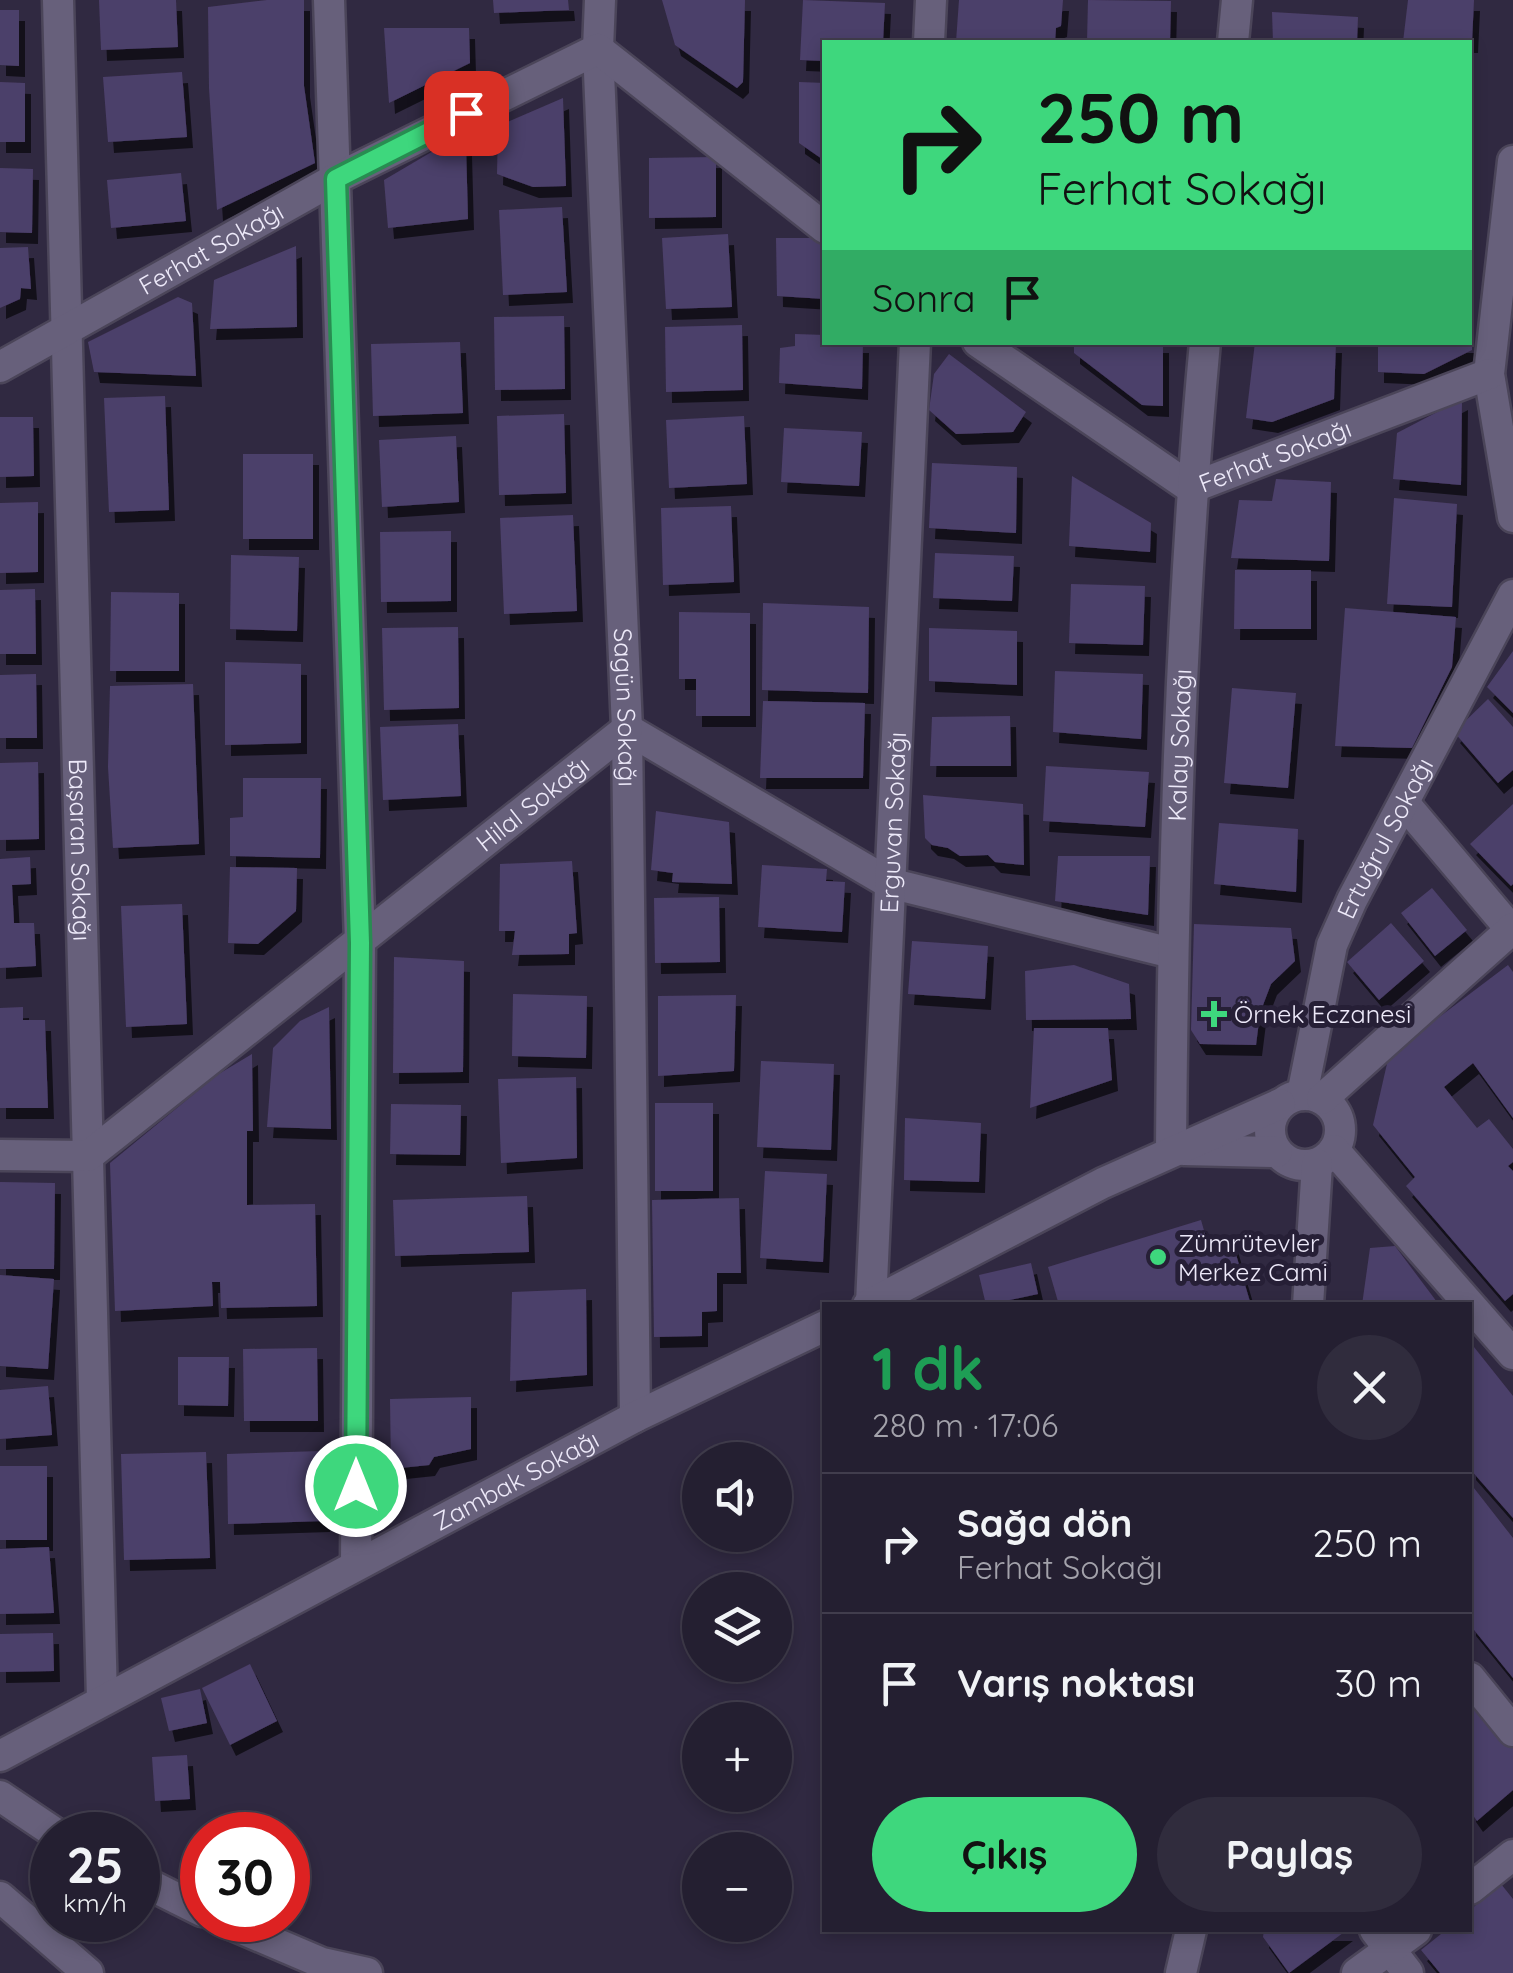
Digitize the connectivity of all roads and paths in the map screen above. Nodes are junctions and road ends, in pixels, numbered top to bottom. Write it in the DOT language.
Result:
graph roads {
  1 [pos="58,0"];
  2 [pos="329,0"];
  3 [pos="600,0"];
  4 [pos="931,0"];
  5 [pos="1237,0"];
  6 [pos="929,40"];
  7 [pos="1233,40"];
  8 [pos="598,48"];
  9 [pos="1513,160"];
  10 [pos="336,179"];
  11 [pos="822,226"];
  12 [pos="68,331"];
  13 [pos="915,345"];
  14 [pos="982,345"];
  15 [pos="1205,345"];
  16 [pos="0,367"];
  17 [pos="1489,374"];
  18 [pos="1191,488"];
  19 [pos="1513,517"];
  20 [pos="1513,595"];
  21 [pos="627,730"];
  22 [pos="1404,803"];
  23 [pos="888,884"];
  24 [pos="1512,930"];
  25 [pos="360,943"];
  26 [pos="1172,953"];
  27 [pos="1301,1099"];
  28 [pos="1171,1150"];
  29 [pos="1277,1152"];
  30 [pos="0,1155"];
  31 [pos="88,1156"];
  32 [pos="1326,1157"];
  33 [pos="869,1302"];
  34 [pos="873,1302"];
  35 [pos="1308,1302"];
  36 [pos="1464,1302"];
  37 [pos="1472,1311"];
  38 [pos="822,1327"];
  39 [pos="1513,1354"];
  40 [pos="635,1417"];
  41 [pos="356,1564"];
  42 [pos="1472,1681"];
  43 [pos="102,1699"];
  44 [pos="1513,1732"];
  45 [pos="0,1756"];
  46 [pos="0,1796"];
  47 [pos="30,1816"];
  48 [pos="1513,1855"];
  49 [pos="1472,1886"];
  50 [pos="0,1897"];
  51 [pos="1191,1932"];
  52 [pos="1414,1932"];
  53 [pos="274,1942"];
  54 [pos="1391,1951"];
  55 [pos="88,1973"];
  56 [pos="367,1973"];
  57 [pos="1181,1973"];
  58 [pos="1357,1973"];
  1 -- 12 [label="street, Başaran Sokağı"];
  2 -- 10 [label="street"];
  3 -- 8 [label="street, Sagün Sokağı"];
  4 -- 6 [label="street"];
  5 -- 7 [label="street"];
  8 -- 10 [label="street, Ferhat Sokağı"];
  8 -- 11 [label="street"];
  8 -- 21 [label="street, Sagün Sokağı"];
  9 -- 17 [label="street"];
  10 -- 12 [label="street, Ferhat Sokağı"];
  10 -- 25 [label="street"];
  12 -- 16 [label="street, Ferhat Sokağı"];
  12 -- 31 [label="street, Başaran Sokağı"];
  13 -- 23 [label="street, Erguvan Sokağı"];
  14 -- 18 [label="street, Ferhat Sokağı"];
  15 -- 18 [label="street, Kalay Sokağı"];
  17 -- 18 [label="street, Ferhat Sokağı"];
  17 -- 19 [label="street"];
  18 -- 26 [label="street, Kalay Sokağı"];
  20 -- 22 [label="street, Ertuğrul Sokağı"];
  21 -- 23 [label="street"];
  21 -- 25 [label="street, Hilal Sokağı"];
  21 -- 40 [label="street, Sagün Sokağı"];
  22 -- 24 [label="street"];
  22 -- 27 [label="street, Ertuğrul Sokağı"];
  23 -- 26 [label="street"];
  23 -- 33 [label="street, Erguvan Sokağı"];
  24 -- 27 [label="street"];
  25 -- 31 [label="street, Hilal Sokağı"];
  25 -- 41 [label="street"];
  26 -- 28 [label="street, Kalay Sokağı"];
  27 -- 28 [label="street"];
  27 -- 29 [label="street"];
  27 -- 32 [label="street"];
  28 -- 29 [label="street"];
  28 -- 34 [label="street"];
  29 -- 32 [label="street"];
  30 -- 31 [label="street"];
  31 -- 43 [label="street, Başaran Sokağı"];
  32 -- 35 [label="street"];
  32 -- 36 [label="street"];
  37 -- 39 [label="street"];
  38 -- 40 [label="street, Zambak Sokağı"];
  40 -- 41 [label="street, Zambak Sokağı"];
  41 -- 43 [label="street, Zambak Sokağı"];
  42 -- 44 [label="street"];
  43 -- 45 [label="street, Zambak Sokağı"];
  46 -- 47 [label="street"];
  48 -- 49 [label="street"];
  50 -- 55 [label="street"];
  51 -- 57 [label="street"];
  52 -- 54 [label="street"];
  53 -- 56 [label="street"];
  54 -- 58 [label="street"];
}
